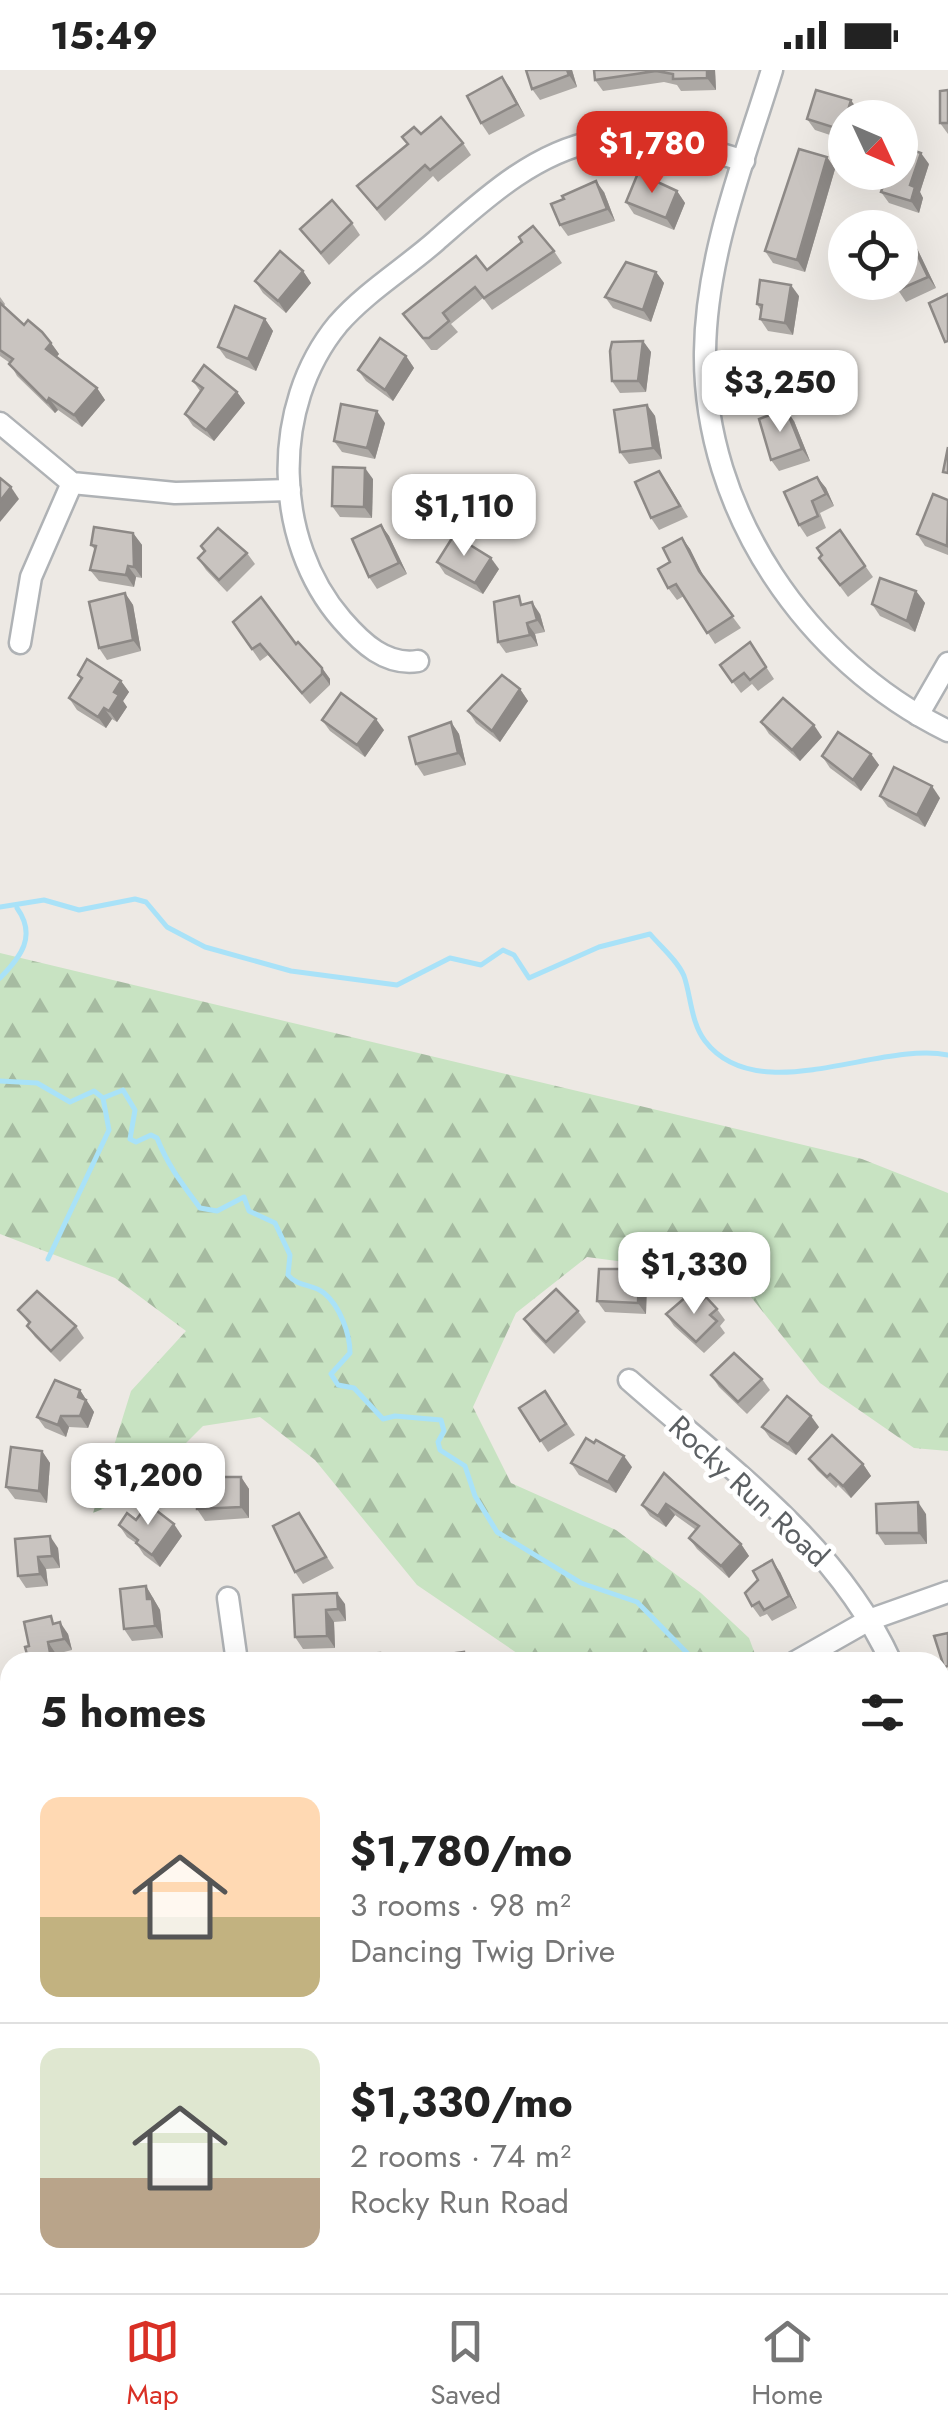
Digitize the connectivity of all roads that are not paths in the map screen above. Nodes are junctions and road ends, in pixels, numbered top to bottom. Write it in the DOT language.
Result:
graph roads {
  1 [pos="772,70"];
  2 [pos="744,161"];
  3 [pos="0,423"];
  4 [pos="72,484"];
  5 [pos="290,490"];
  6 [pos="20,643"];
  7 [pos="418,661"];
  8 [pos="948,663"];
  9 [pos="918,715"];
  10 [pos="948,731"];
  11 [pos="629,1380"];
  12 [pos="948,1592"];
  13 [pos="228,1598"];
  14 [pos="869,1620"];
  15 [pos="236,1652"];
  16 [pos="813,1652"];
  17 [pos="886,1652"];
  1 -- 2 [label="street"];
  2 -- 5 [label="street"];
  2 -- 9 [label="street"];
  3 -- 4 [label="street"];
  4 -- 5 [label="street"];
  4 -- 6 [label="street"];
  5 -- 7 [label="street"];
  8 -- 9 [label="street"];
  9 -- 10 [label="street"];
  11 -- 14 [label="street, Rocky Run Road"];
  12 -- 14 [label="street"];
  13 -- 15 [label="street"];
  14 -- 16 [label="street"];
  14 -- 17 [label="street, Rocky Run Road"];
}
